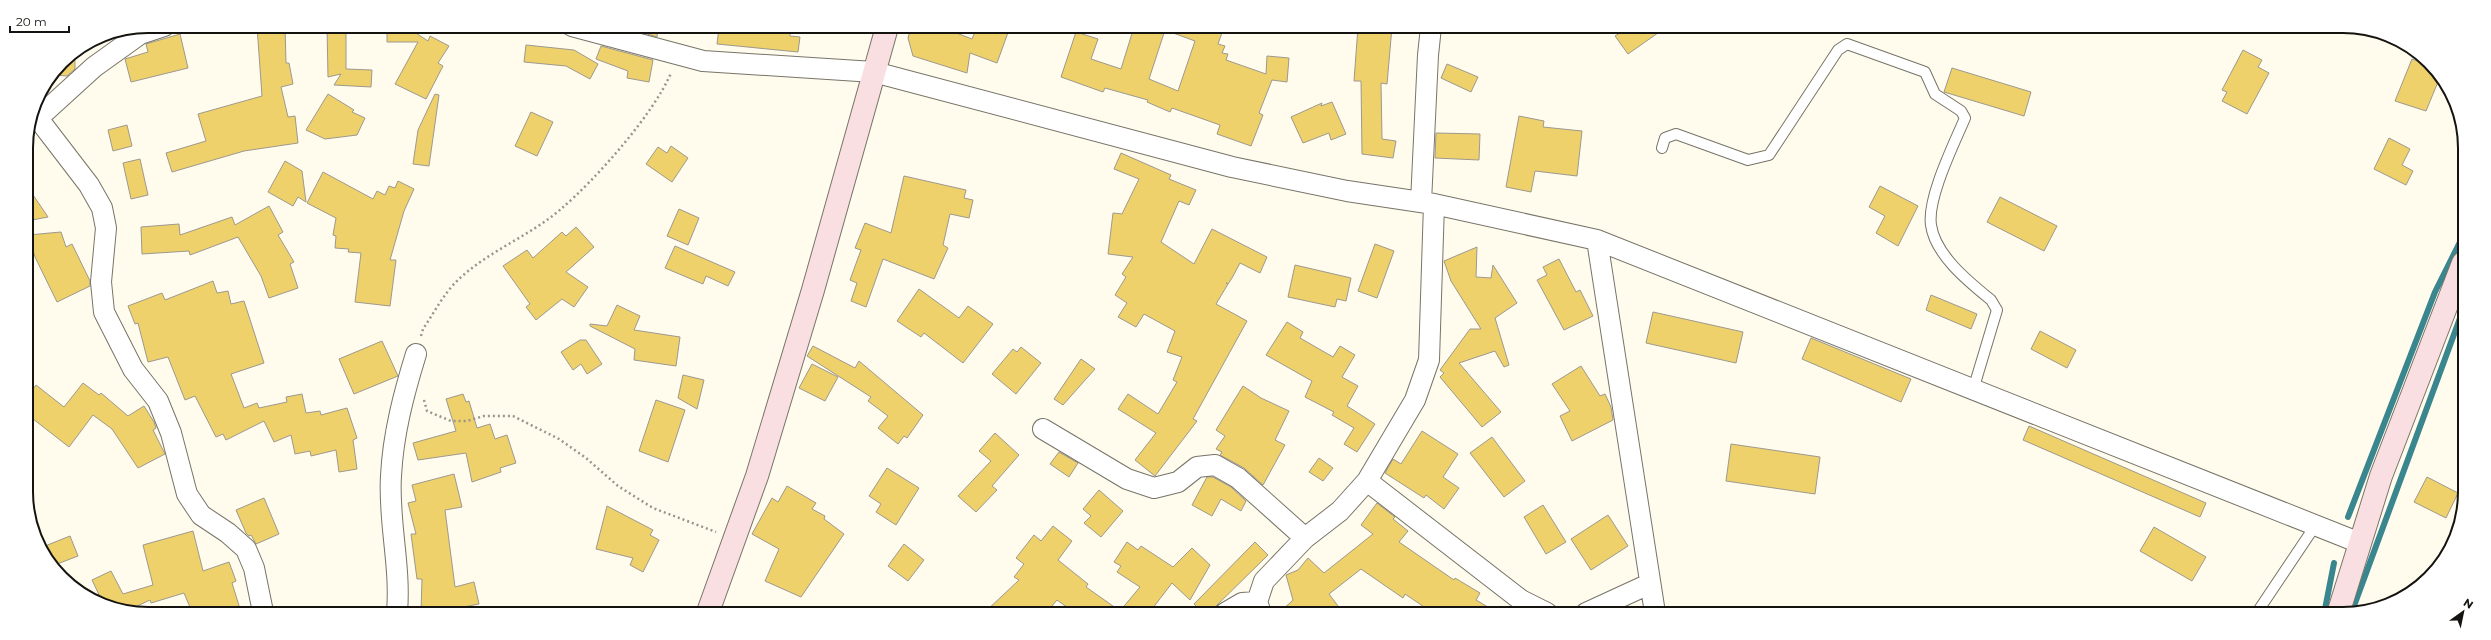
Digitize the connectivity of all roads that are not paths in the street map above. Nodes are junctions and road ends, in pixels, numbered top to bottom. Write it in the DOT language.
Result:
graph roads {
  1 [pos="143,33"];
  2 [pos="598,33"];
  3 [pos="885,33"];
  4 [pos="1431,33"];
  5 [pos="874,72"];
  6 [pos="39,111"];
  7 [pos="37,118"];
  8 [pos="1662,148"];
  9 [pos="1427,203"];
  10 [pos="1597,240"];
  11 [pos="2458,276"];
  12 [pos="416,354"];
  13 [pos="1973,390"];
  14 [pos="1043,429"];
  15 [pos="1367,481"];
  16 [pos="2315,526"];
  17 [pos="1305,538"];
  18 [pos="2360,543"];
  19 [pos="1649,584"];
  20 [pos="262,607"];
  21 [pos="398,607"];
  22 [pos="710,607"];
  23 [pos="1235,607"];
  24 [pos="1259,607"];
  25 [pos="1535,607"];
  26 [pos="1599,607"];
  27 [pos="1654,607"];
  28 [pos="2261,607"];
  29 [pos="2340,607"];
  1 -- 6 [label="street"];
  2 -- 5 [label="street"];
  3 -- 5 [label="street"];
  4 -- 9 [label="street"];
  5 -- 9 [label="street"];
  5 -- 22 [label="street"];
  7 -- 20 [label="street"];
  8 -- 13 [label="lane"];
  9 -- 10 [label="street"];
  9 -- 15 [label="street"];
  10 -- 13 [label="street"];
  10 -- 19 [label="street"];
  11 -- 18 [label="street"];
  12 -- 21 [label="street"];
  13 -- 16 [label="street"];
  14 -- 17 [label="street"];
  15 -- 17 [label="street"];
  15 -- 25 [label="street"];
  16 -- 18 [label="street"];
  16 -- 28 [label="lane"];
  17 -- 24 [label="street"];
  18 -- 29 [label="street"];
  19 -- 26 [label="street"];
  19 -- 27 [label="street"];
  23 -- 24 [label="street"];
}
